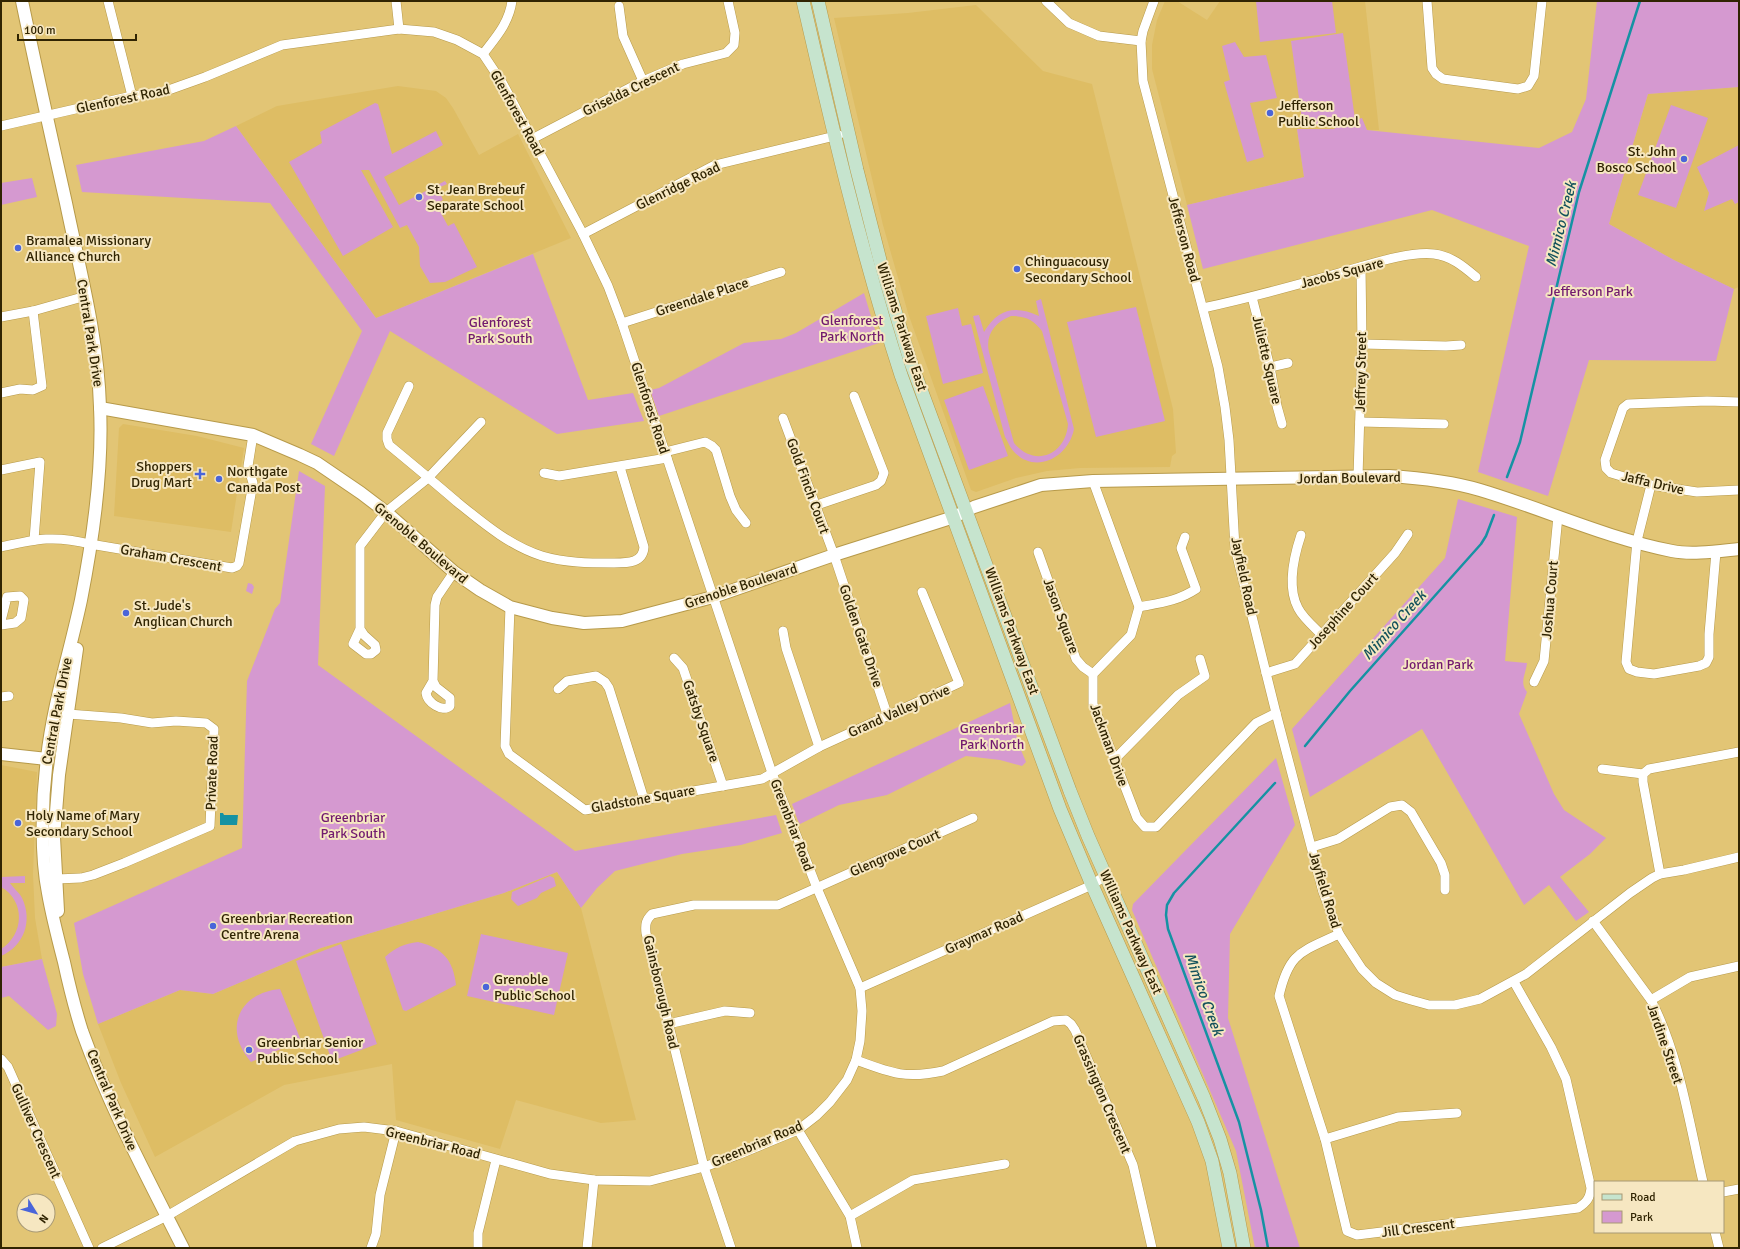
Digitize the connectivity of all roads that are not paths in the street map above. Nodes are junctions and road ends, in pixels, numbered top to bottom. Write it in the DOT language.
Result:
graph roads {
  1 [pos="22,1"];
  2 [pos="108,1"];
  3 [pos="396,1"];
  4 [pos="512,1"];
  5 [pos="728,1"];
  6 [pos="803,1"];
  7 [pos="818,1"];
  8 [pos="1046,1"];
  9 [pos="1154,1"];
  10 [pos="1427,1"];
  11 [pos="1542,1"];
  12 [pos="620,6"];
  13 [pos="399,29"];
  14 [pos="1141,41"];
  15 [pos="483,54"];
  16 [pos="643,81"];
  17 [pos="132,96"];
  18 [pos="46,116"];
  19 [pos="1,126"];
  20 [pos="848,132"];
  21 [pos="834,136"];
  22 [pos="532,139"];
  23 [pos="583,234"];
  24 [pos="1361,267"];
  25 [pos="781,272"];
  26 [pos="1476,277"];
  27 [pos="86,296"];
  28 [pos="1252,297"];
  29 [pos="1203,308"];
  30 [pos="33,310"];
  31 [pos="1,317"];
  32 [pos="622,323"];
  33 [pos="1362,344"];
  34 [pos="1461,345"];
  35 [pos="1288,363"];
  36 [pos="1270,367"];
  37 [pos="409,386"];
  38 [pos="1,393"];
  39 [pos="854,396"];
  40 [pos="1739,402"];
  41 [pos="100,408"];
  42 [pos="783,418"];
  43 [pos="481,422"];
  44 [pos="1360,422"];
  45 [pos="1282,424"];
  46 [pos="1444,424"];
  47 [pos="253,436"];
  48 [pos="666,455"];
  49 [pos="620,467"];
  50 [pos="1,470"];
  51 [pos="544,473"];
  52 [pos="1358,477"];
  53 [pos="428,478"];
  54 [pos="1232,479"];
  55 [pos="1093,481"];
  56 [pos="1651,485"];
  57 [pos="1739,490"];
  58 [pos="814,506"];
  59 [pos="386,512"];
  60 [pos="967,512"];
  61 [pos="1558,516"];
  62 [pos="954,517"];
  63 [pos="746,523"];
  64 [pos="1408,534"];
  65 [pos="1301,535"];
  66 [pos="1185,538"];
  67 [pos="34,540"];
  68 [pos="1636,541"];
  69 [pos="90,544"];
  70 [pos="1,547"];
  71 [pos="1739,549"];
  72 [pos="1038,552"];
  73 [pos="1716,552"];
  74 [pos="834,555"];
  75 [pos="454,572"];
  76 [pos="922,592"];
  77 [pos="713,597"];
  78 [pos="81,598"];
  79 [pos="510,606"];
  80 [pos="1139,607"];
  81 [pos="1,621"];
  82 [pos="1,625"];
  83 [pos="360,628"];
  84 [pos="783,631"];
  85 [pos="1322,635"];
  86 [pos="674,658"];
  87 [pos="1200,659"];
  88 [pos="1266,673"];
  89 [pos="1093,674"];
  90 [pos="432,681"];
  91 [pos="1534,682"];
  92 [pos="558,689"];
  93 [pos="1276,713"];
  94 [pos="68,714"];
  95 [pos="888,716"];
  96 [pos="819,747"];
  97 [pos="1739,752"];
  98 [pos="1,754"];
  99 [pos="46,759"];
  100 [pos="1114,760"];
  101 [pos="61,761"];
  102 [pos="1602,769"];
  103 [pos="772,773"];
  104 [pos="1643,774"];
  105 [pos="723,786"];
  106 [pos="644,799"];
  107 [pos="973,818"];
  108 [pos="1312,847"];
  109 [pos="1739,857"];
  110 [pos="1660,874"];
  111 [pos="1106,875"];
  112 [pos="56,879"];
  113 [pos="1092,885"];
  114 [pos="817,888"];
  115 [pos="1445,890"];
  116 [pos="1593,921"];
  117 [pos="1339,934"];
  118 [pos="59,944"];
  119 [pos="1739,966"];
  120 [pos="1514,982"];
  121 [pos="860,988"];
  122 [pos="1651,1000"];
  123 [pos="750,1013"];
  124 [pos="668,1024"];
  125 [pos="1,1059"];
  126 [pos="856,1060"];
  127 [pos="1457,1113"];
  128 [pos="798,1130"];
  129 [pos="396,1131"];
  130 [pos="1325,1139"];
  131 [pos="496,1160"];
  132 [pos="1005,1164"];
  133 [pos="704,1167"];
  134 [pos="594,1180"];
  135 [pos="1703,1181"];
  136 [pos="1739,1189"];
  137 [pos="1724,1192"];
  138 [pos="167,1216"];
  139 [pos="850,1216"];
  140 [pos="1715,1233"];
  141 [pos="88,1248"];
  142 [pos="102,1248"];
  143 [pos="183,1248"];
  144 [pos="371,1248"];
  145 [pos="478,1248"];
  146 [pos="587,1248"];
  147 [pos="731,1248"];
  148 [pos="857,1248"];
  149 [pos="1152,1248"];
  150 [pos="1229,1248"];
  151 [pos="1244,1248"];
  152 [pos="1718,1248"];
  1 -- 18 [label="street, Central Park Drive"];
  2 -- 17 [label="street"];
  3 -- 13 [label="street"];
  4 -- 15 [label="street"];
  5 -- 16 [label="street, Griselda Crescent"];
  6 -- 21 [label="main road, Williams Parkway East"];
  7 -- 20 [label="main road, Williams Parkway East"];
  8 -- 14 [label="street"];
  9 -- 14 [label="street, Jefferson Road"];
  10 -- 11 [label="street"];
  12 -- 16 [label="street"];
  13 -- 15 [label="street, Glenforest Road"];
  13 -- 17 [label="street, Glenforest Road"];
  14 -- 29 [label="street, Jefferson Road"];
  15 -- 22 [label="street, Glenforest Road"];
  16 -- 22 [label="street, Griselda Crescent"];
  17 -- 18 [label="street, Glenforest Road"];
  18 -- 19 [label="street, Glenforest Road"];
  18 -- 27 [label="street, Central Park Drive"];
  20 -- 21 [label="street, Glenridge Road"];
  20 -- 60 [label="main road, Williams Parkway East"];
  21 -- 23 [label="street, Glenridge Road"];
  21 -- 62 [label="main road, Williams Parkway East"];
  22 -- 23 [label="street, Glenforest Road"];
  23 -- 32 [label="street, Glenforest Road"];
  24 -- 26 [label="street, Jacobs Square"];
  24 -- 28 [label="street, Jacobs Square"];
  24 -- 33 [label="street, Jeffrey Street"];
  25 -- 32 [label="street, Greendale Place"];
  27 -- 30 [label="street"];
  27 -- 41 [label="street, Central Park Drive"];
  28 -- 29 [label="street, Jacobs Square"];
  28 -- 36 [label="street, Juliette Square"];
  29 -- 54 [label="street, Jefferson Road"];
  30 -- 31 [label="street"];
  30 -- 38 [label="street"];
  32 -- 48 [label="street, Glenforest Road"];
  33 -- 34 [label="street"];
  33 -- 44 [label="street, Jeffrey Street"];
  35 -- 36 [label="street"];
  36 -- 45 [label="street, Juliette Square"];
  37 -- 53 [label="street"];
  39 -- 58 [label="street"];
  40 -- 56 [label="street, Jaffa Drive"];
  41 -- 47 [label="street, Grenoble Boulevard"];
  41 -- 69 [label="street, Central Park Drive"];
  42 -- 58 [label="street, Gold Finch Court"];
  43 -- 53 [label="street"];
  44 -- 46 [label="street"];
  44 -- 52 [label="street, Jeffrey Street"];
  47 -- 59 [label="street, Grenoble Boulevard"];
  47 -- 69 [label="street, Graham Crescent"];
  48 -- 49 [label="street"];
  48 -- 63 [label="street"];
  48 -- 77 [label="street, Glenforest Road"];
  49 -- 51 [label="street"];
  49 -- 53 [label="street"];
  50 -- 67 [label="street"];
  52 -- 54 [label="street, Jordan Boulevard"];
  52 -- 61 [label="street, Jordan Boulevard"];
  53 -- 59 [label="street"];
  54 -- 55 [label="street, Jordan Boulevard"];
  54 -- 88 [label="street, Jayfield Road"];
  55 -- 60 [label="street, Jordan Boulevard"];
  55 -- 80 [label="street"];
  56 -- 57 [label="street, Jaffa Drive"];
  56 -- 68 [label="street"];
  58 -- 74 [label="street, Gold Finch Court"];
  59 -- 75 [label="street, Grenoble Boulevard"];
  59 -- 83 [label="street"];
  60 -- 62 [label="street, Jordan Boulevard"];
  60 -- 111 [label="main road, Williams Parkway East"];
  61 -- 68 [label="street, Jordan Boulevard"];
  61 -- 91 [label="street, Joshua Court"];
  62 -- 74 [label="street, Grenoble Boulevard"];
  62 -- 113 [label="main road, Williams Parkway East"];
  64 -- 85 [label="street, Josephine Court"];
  65 -- 85 [label="street"];
  66 -- 80 [label="street"];
  67 -- 69 [label="street"];
  67 -- 70 [label="street"];
  68 -- 73 [label="street, Jordan Boulevard"];
  68 -- 73 [label="street"];
  69 -- 78 [label="street, Central Park Drive"];
  71 -- 73 [label="street, Jordan Boulevard"];
  72 -- 89 [label="street, Jason Square"];
  74 -- 77 [label="street, Grenoble Boulevard"];
  74 -- 95 [label="street, Golden Gate Drive"];
  75 -- 79 [label="street, Grenoble Boulevard"];
  75 -- 90 [label="street"];
  76 -- 95 [label="street, Grand Valley Drive"];
  77 -- 79 [label="street, Grenoble Boulevard"];
  77 -- 103 [label="street, Greenbriar Road"];
  78 -- 94 [label="street, Central Park Drive"];
  78 -- 99 [label="street, Central Park Drive"];
  79 -- 106 [label="street, Gladstone Square"];
  80 -- 89 [label="street"];
  81 -- 82 [label="street"];
  84 -- 96 [label="street"];
  85 -- 88 [label="street, Josephine Court"];
  86 -- 105 [label="street, Gatsby Square"];
  87 -- 100 [label="street"];
  88 -- 93 [label="street, Jayfield Road"];
  89 -- 100 [label="street, Jackman Drive"];
  92 -- 106 [label="street"];
  93 -- 100 [label="street, Jackman Drive"];
  93 -- 108 [label="street, Jayfield Road"];
  94 -- 101 [label="street, Central Park Drive"];
  94 -- 112 [label="street, Private Road"];
  95 -- 96 [label="street, Grand Valley Drive"];
  96 -- 103 [label="street, Grand Valley Drive"];
  97 -- 104 [label="street"];
  98 -- 99 [label="street"];
  99 -- 101 [label="street"];
  99 -- 118 [label="street, Central Park Drive"];
  101 -- 112 [label="street, Central Park Drive"];
  102 -- 104 [label="street"];
  103 -- 105 [label="street, Gladstone Square"];
  103 -- 114 [label="street, Greenbriar Road"];
  104 -- 110 [label="street"];
  105 -- 106 [label="street, Gladstone Square"];
  107 -- 114 [label="street, Glengrove Court"];
  108 -- 115 [label="street"];
  108 -- 117 [label="street, Jayfield Road"];
  109 -- 110 [label="street, Jayfield Road"];
  110 -- 116 [label="street, Jayfield Road"];
  111 -- 113 [label="street, Graymar Road"];
  111 -- 151 [label="main road, Williams Parkway East"];
  112 -- 118 [label="street, Central Park Drive"];
  113 -- 121 [label="street, Graymar Road"];
  113 -- 150 [label="main road, Williams Parkway East"];
  114 -- 121 [label="street, Greenbriar Road"];
  114 -- 124 [label="street, Gainsborough Road"];
  116 -- 120 [label="street, Jayfield Road"];
  116 -- 122 [label="street, Jardine Street"];
  117 -- 120 [label="street, Jayfield Road"];
  117 -- 130 [label="street, Jill Crescent"];
  118 -- 138 [label="street, Central Park Drive"];
  119 -- 122 [label="street"];
  120 -- 130 [label="street, Jill Crescent"];
  121 -- 126 [label="street, Greenbriar Road"];
  122 -- 135 [label="street, Jardine Street"];
  123 -- 124 [label="street"];
  124 -- 133 [label="street, Gainsborough Road"];
  125 -- 141 [label="street, Gulliver Crescent"];
  126 -- 128 [label="street, Greenbriar Road"];
  126 -- 149 [label="street, Grassington Crescent"];
  127 -- 130 [label="street"];
  128 -- 133 [label="street, Greenbriar Road"];
  128 -- 139 [label="street"];
  129 -- 131 [label="street, Greenbriar Road"];
  129 -- 138 [label="street, Greenbriar Road"];
  129 -- 144 [label="street"];
  131 -- 134 [label="street, Greenbriar Road"];
  131 -- 145 [label="street"];
  132 -- 139 [label="street"];
  133 -- 134 [label="street, Greenbriar Road"];
  133 -- 147 [label="street, Gainsborough Road"];
  134 -- 146 [label="street"];
  136 -- 137 [label="street"];
  138 -- 142 [label="street, Greenbriar Road"];
  138 -- 143 [label="street, Central Park Drive"];
  139 -- 148 [label="street"];
  140 -- 152 [label="street"];
}
